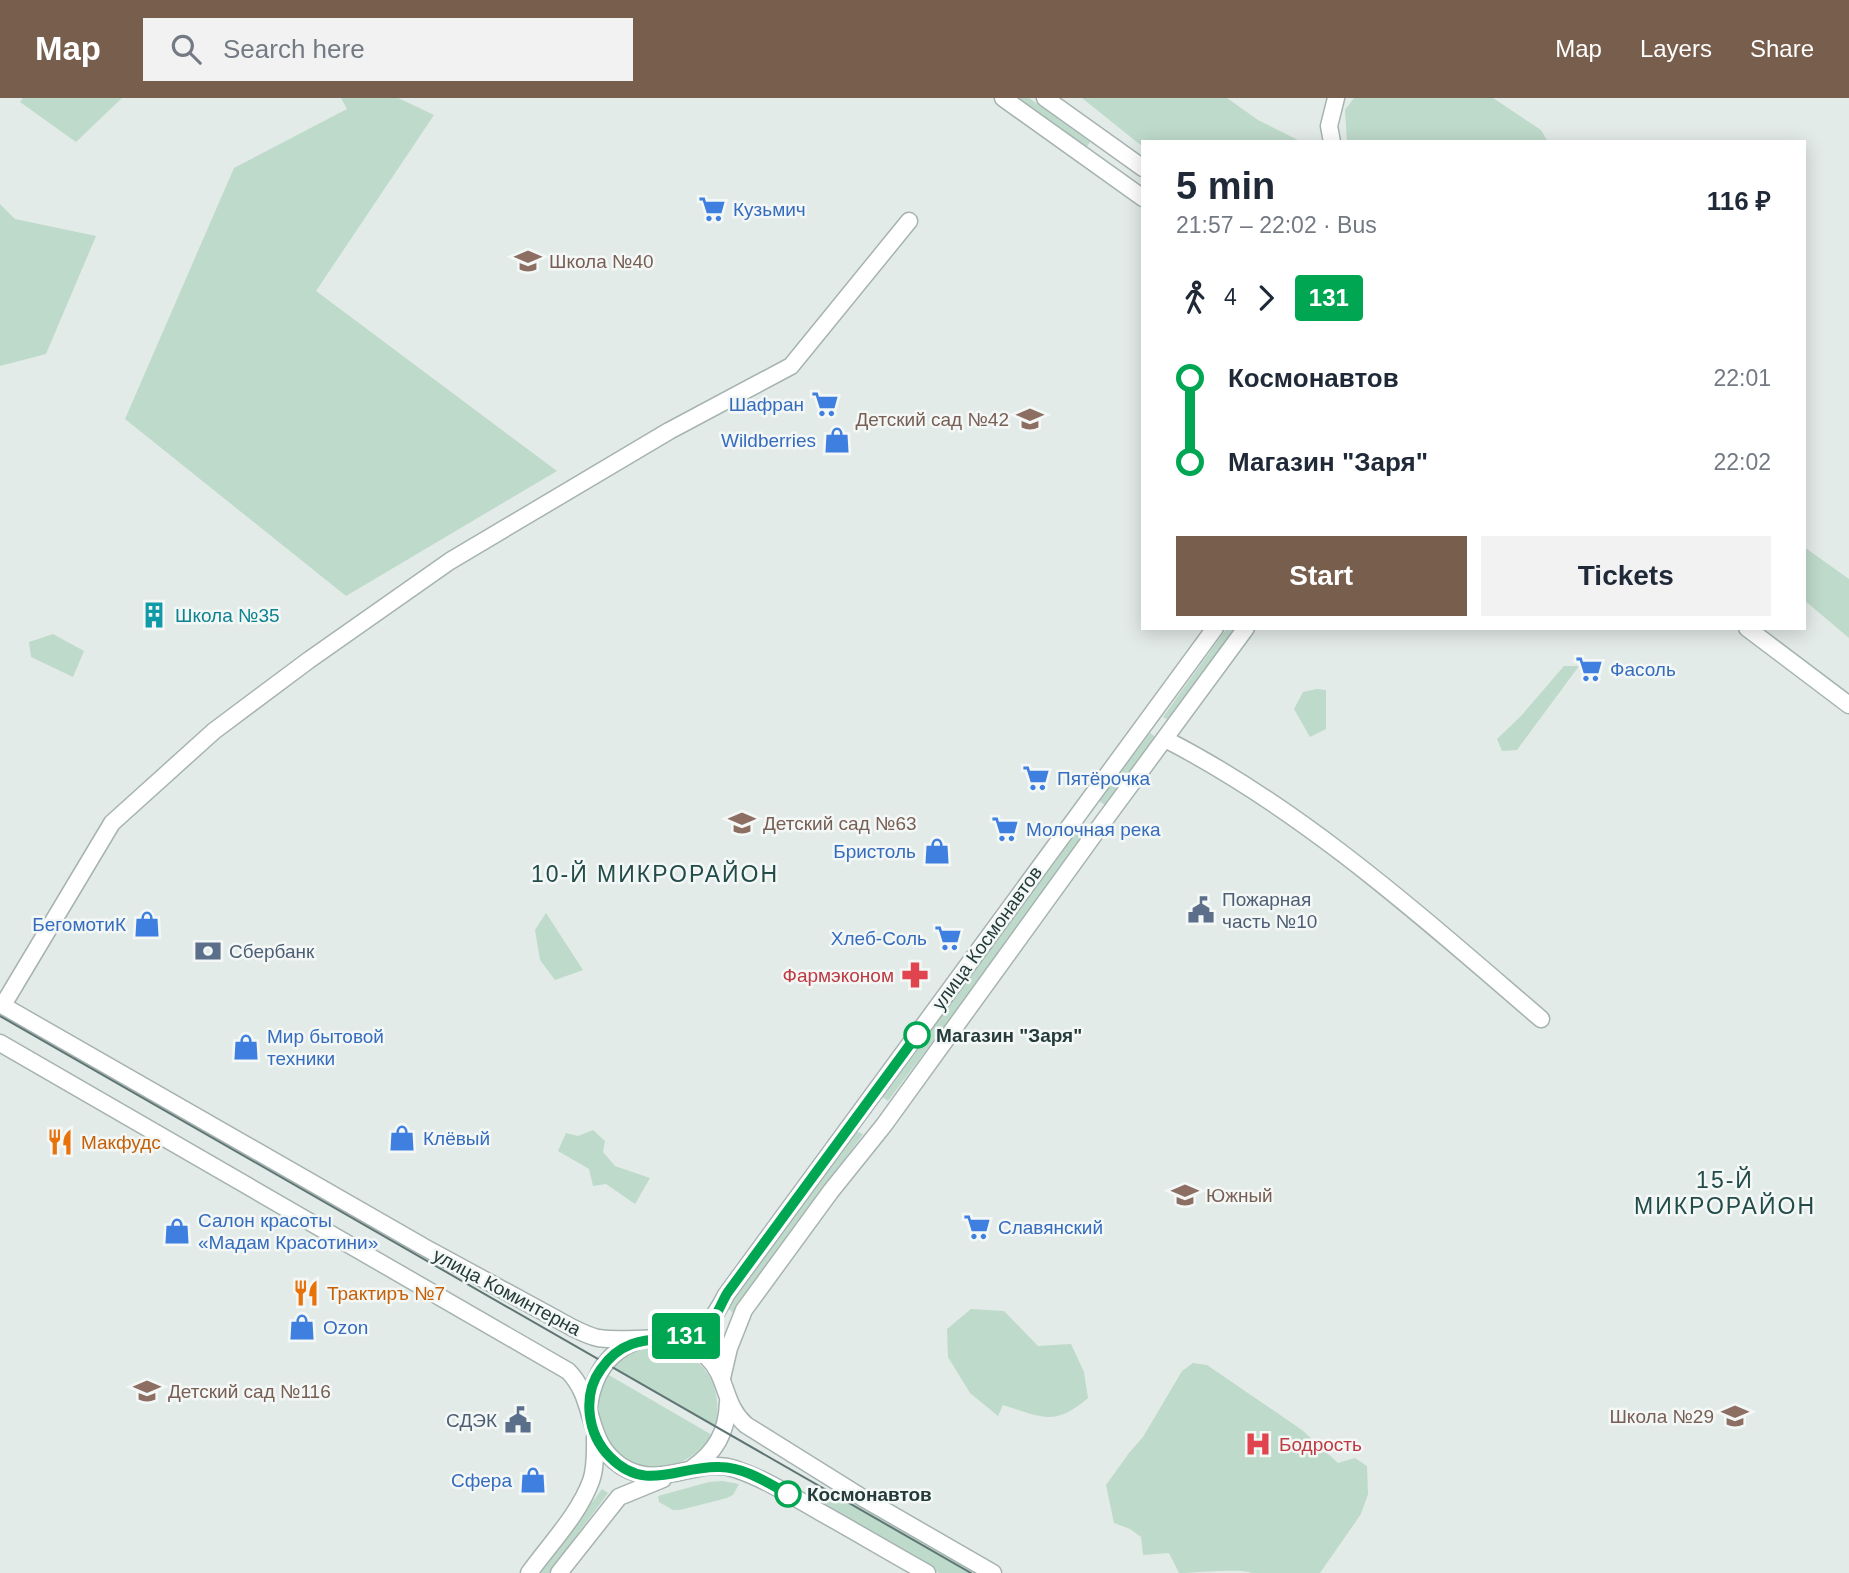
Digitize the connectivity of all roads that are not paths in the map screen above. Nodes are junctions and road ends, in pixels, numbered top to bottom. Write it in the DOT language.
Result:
graph roads {
  1 [pos="1003,98"];
  2 [pos="1045,98"];
  3 [pos="1336,98"];
  4 [pos="1332,140"];
  5 [pos="1109,143"];
  6 [pos="1093,164"];
  7 [pos="1141,167"];
  8 [pos="1141,197"];
  9 [pos="909,221"];
  10 [pos="1214,630"];
  11 [pos="1245,630"];
  12 [pos="1750,630"];
  13 [pos="1849,705"];
  14 [pos="1165,739"];
  15 [pos="2,1004"];
  16 [pos="1541,1019"];
  17 [pos="0,1043"];
  18 [pos="863,1108"];
  19 [pos="884,1125"];
  20 [pos="657,1338"];
  21 [pos="722,1378"];
  22 [pos="728,1402"];
  23 [pos="589,1406"];
  24 [pos="595,1434"];
  25 [pos="675,1475"];
  26 [pos="529,1573"];
  27 [pos="559,1573"];
  28 [pos="927,1573"];
  29 [pos="993,1573"];
  1 -- 6 [label="street"];
  2 -- 5 [label="street"];
  3 -- 4 [label="street"];
  5 -- 6 [label="street"];
  5 -- 7 [label="street"];
  6 -- 8 [label="street"];
  9 -- 15 [label="street"];
  10 -- 18 [label="street, улица Космонавтов"];
  11 -- 14 [label="street, улица Космонавтов"];
  12 -- 13 [label="street"];
  14 -- 16 [label="street"];
  14 -- 19 [label="street, улица Космонавтов"];
  15 -- 20 [label="street, улица Коминтерна"];
  17 -- 23 [label="street, улица Коминтерна"];
  18 -- 19 [label="street"];
  18 -- 20 [label="street, улица Космонавтов"];
  19 -- 21 [label="street, улица Космонавтов"];
  20 -- 21 [label="street, улица Коминтерна"];
  20 -- 23 [label="street, улица Космонавтов"];
  21 -- 22 [label="street, улица Коминтерна"];
  22 -- 25 [label="street"];
  22 -- 29 [label="street, улица Коминтерна"];
  23 -- 24 [label="street, улица Коминтерна"];
  24 -- 25 [label="street, улица Коминтерна"];
  24 -- 26 [label="street"];
  25 -- 27 [label="street"];
  25 -- 28 [label="street, улица Коминтерна"];
}
